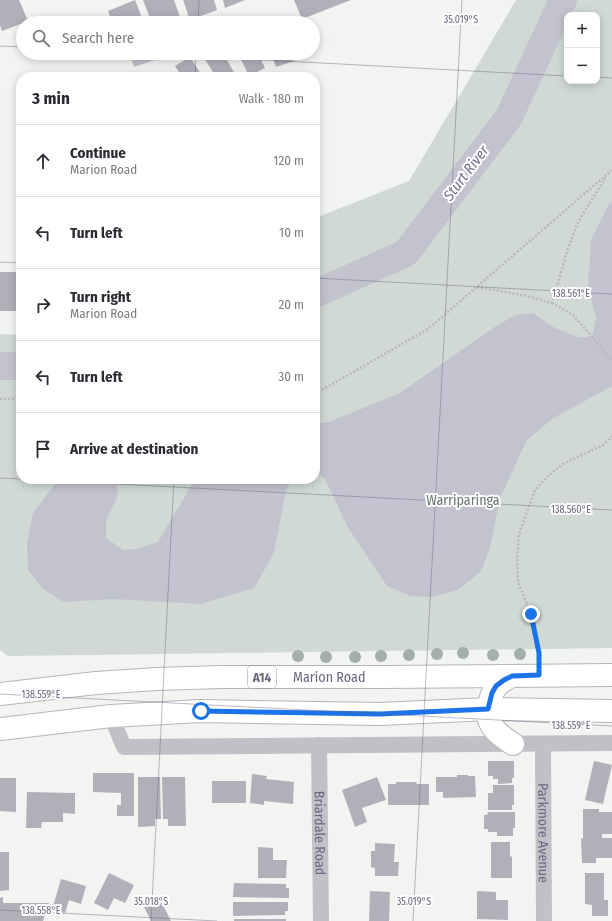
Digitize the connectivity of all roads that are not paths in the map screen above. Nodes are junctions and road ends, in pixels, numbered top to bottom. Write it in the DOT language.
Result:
graph roads {
  1 [pos="612,675"];
  2 [pos="512,676"];
  3 [pos="4,692"];
  4 [pos="488,709"];
  5 [pos="612,711"];
  6 [pos="111,716"];
  7 [pos="4,732"];
  8 [pos="612,743"];
  9 [pos="513,744"];
  10 [pos="543,744"];
  11 [pos="320,745"];
  12 [pos="321,921"];
  13 [pos="544,921"];
  1 -- 2 [label="main road, Marion Road / A14"];
  2 -- 3 [label="main road, Marion Road / A14"];
  2 -- 4 [label="main road"];
  4 -- 5 [label="main road"];
  4 -- 6 [label="main road"];
  4 -- 9 [label="main road"];
  6 -- 7 [label="main road"];
  6 -- 11 [label="street"];
  8 -- 10 [label="street"];
  9 -- 10 [label="street"];
  9 -- 11 [label="street"];
  10 -- 13 [label="street, Parkmore Avenue"];
  11 -- 12 [label="street, Briardale Road"];
}
